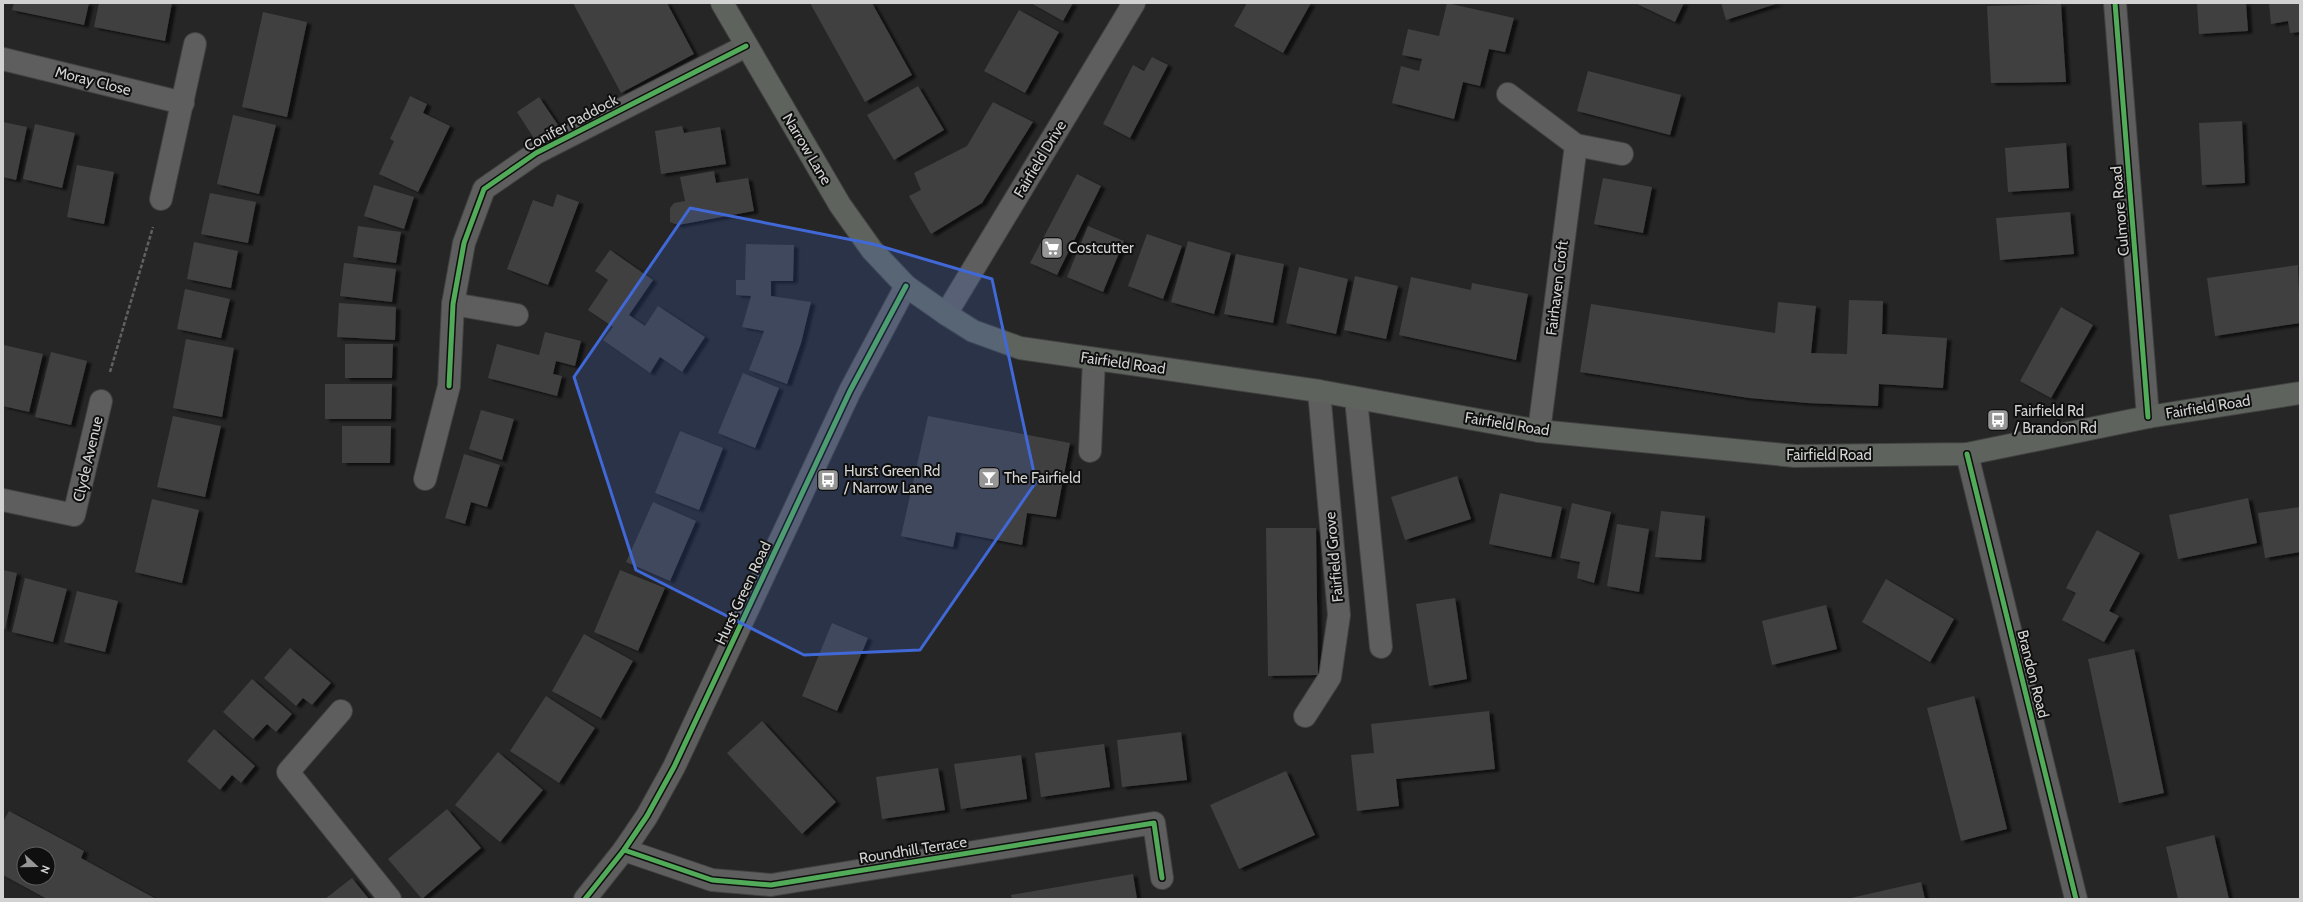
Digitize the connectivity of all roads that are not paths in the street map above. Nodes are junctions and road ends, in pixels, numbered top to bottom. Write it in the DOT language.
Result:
graph roads {
  1 [pos="722,3"];
  2 [pos="1134,3"];
  3 [pos="2115,3"];
  4 [pos="195,44"];
  5 [pos="746,46"];
  6 [pos="3,59"];
  7 [pos="1508,94"];
  8 [pos="182,103"];
  9 [pos="1576,145"];
  10 [pos="1622,154"];
  11 [pos="161,200"];
  12 [pos="906,286"];
  13 [pos="453,304"];
  14 [pos="946,314"];
  15 [pos="517,315"];
  16 [pos="1094,359"];
  17 [pos="1319,391"];
  18 [pos="2300,393"];
  19 [pos="1356,399"];
  20 [pos="101,401"];
  21 [pos="2148,416"];
  22 [pos="1539,431"];
  23 [pos="1090,451"];
  24 [pos="1967,454"];
  25 [pos="425,479"];
  26 [pos="3,500"];
  27 [pos="1381,647"];
  28 [pos="342,711"];
  29 [pos="1305,716"];
  30 [pos="624,850"];
  31 [pos="1162,878"];
  32 [pos="390,899"];
  33 [pos="585,899"];
  34 [pos="2076,899"];
  1 -- 5 [label="main road, Narrow Lane"];
  2 -- 14 [label="street, Fairfield Drive"];
  3 -- 21 [label="street, Culmore Road"];
  4 -- 8 [label="street"];
  5 -- 12 [label="main road, Narrow Lane"];
  5 -- 13 [label="street, Conifer Paddock"];
  6 -- 8 [label="street, Moray Close"];
  7 -- 9 [label="street"];
  8 -- 11 [label="street"];
  9 -- 10 [label="street"];
  9 -- 22 [label="street, Fairhaven Croft"];
  12 -- 14 [label="main road, Fairfield Road"];
  12 -- 30 [label="street, Hurst Green Road"];
  13 -- 15 [label="street"];
  13 -- 25 [label="street, Conifer Paddock"];
  14 -- 16 [label="main road, Fairfield Road"];
  16 -- 17 [label="main road, Fairfield Road"];
  16 -- 23 [label="street"];
  17 -- 19 [label="main road, Fairfield Road"];
  17 -- 29 [label="street, Fairfield Grove"];
  18 -- 21 [label="main road, Fairfield Road"];
  19 -- 22 [label="main road, Fairfield Road"];
  19 -- 27 [label="street"];
  20 -- 26 [label="street, Clyde Avenue"];
  21 -- 24 [label="main road, Fairfield Road"];
  22 -- 24 [label="main road, Fairfield Road"];
  24 -- 34 [label="street, Brandon Road"];
  28 -- 32 [label="street"];
  30 -- 31 [label="street, Roundhill Terrace"];
  30 -- 33 [label="street, Hurst Green Road"];
}
